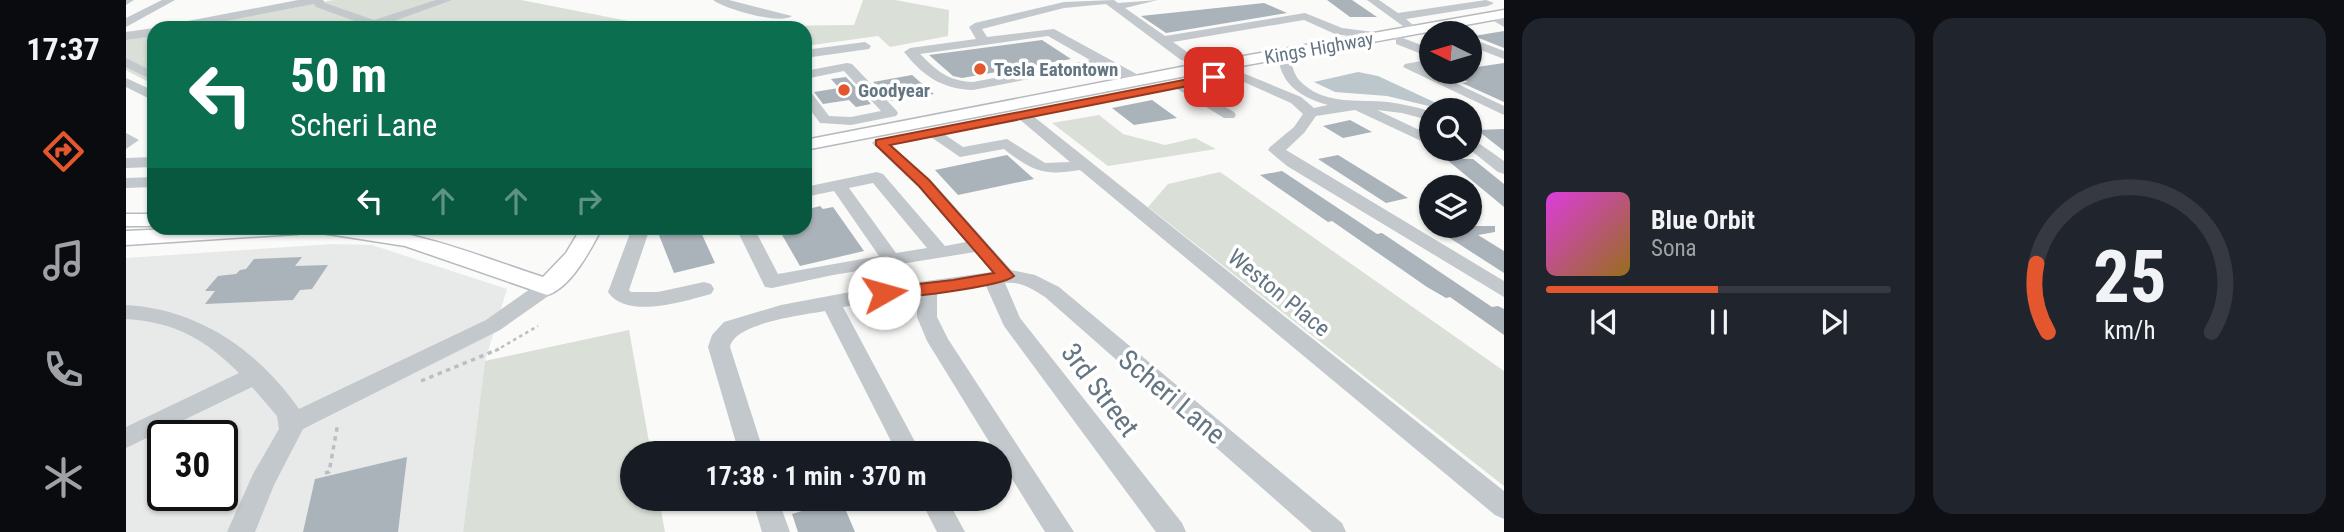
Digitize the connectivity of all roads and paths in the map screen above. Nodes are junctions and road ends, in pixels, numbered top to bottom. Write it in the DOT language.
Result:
graph roads {
  1 [pos="170,0"];
  2 [pos="316,0"];
  3 [pos="447,0"];
  4 [pos="719,0"];
  5 [pos="1153,0"];
  6 [pos="1372,0"];
  7 [pos="1486,1"];
  8 [pos="1061,2"];
  9 [pos="1111,2"];
  10 [pos="786,16"];
  11 [pos="1398,17"];
  12 [pos="1503,18"];
  13 [pos="206,21"];
  14 [pos="366,21"];
  15 [pos="388,21"];
  16 [pos="1482,23"];
  17 [pos="1419,24"];
  18 [pos="127,25"];
  19 [pos="147,33"];
  20 [pos="147,33"];
  21 [pos="1419,34"];
  22 [pos="126,36"];
  23 [pos="1406,36"];
  24 [pos="1341,37"];
  25 [pos="1164,40"];
  26 [pos="984,41"];
  27 [pos="1419,45"];
  28 [pos="865,46"];
  29 [pos="1482,47"];
  30 [pos="812,53"];
  31 [pos="1482,55"];
  32 [pos="1504,55"];
  33 [pos="1103,61"];
  34 [pos="126,62"];
  35 [pos="1504,63"];
  36 [pos="1286,64"];
  37 [pos="1419,65"];
  38 [pos="1232,69"];
  39 [pos="1182,71"];
  40 [pos="1419,71"];
  41 [pos="147,73"];
  42 [pos="812,74"];
  43 [pos="1138,80"];
  44 [pos="127,83"];
  45 [pos="1446,84"];
  46 [pos="973,86"];
  47 [pos="147,93"];
  48 [pos="812,103"];
  49 [pos="1350,105"];
  50 [pos="989,109"];
  51 [pos="1504,111"];
  52 [pos="1311,113"];
  53 [pos="1419,114"];
  54 [pos="1023,115"];
  55 [pos="1229,115"];
  56 [pos="857,127"];
  57 [pos="933,132"];
  58 [pos="1419,136"];
  59 [pos="126,138"];
  60 [pos="812,142"];
  61 [pos="880,143"];
  62 [pos="126,144"];
  63 [pos="1482,152"];
  64 [pos="812,156"];
  65 [pos="147,162"];
  66 [pos="126,163"];
  67 [pos="1082,164"];
  68 [pos="1504,169"];
  69 [pos="147,182"];
  70 [pos="126,183"];
  71 [pos="838,185"];
  72 [pos="812,191"];
  73 [pos="126,220"];
  74 [pos="147,220"];
  75 [pos="177,235"];
  76 [pos="375,235"];
  77 [pos="587,235"];
  78 [pos="638,235"];
  79 [pos="748,235"];
  80 [pos="126,238"];
  81 [pos="980,246"];
  82 [pos="941,253"];
  83 [pos="891,260"];
  84 [pos="999,277"];
  85 [pos="548,288"];
  86 [pos="704,289"];
  87 [pos="927,289"];
  88 [pos="1504,290"];
  89 [pos="831,303"];
  90 [pos="126,312"];
  91 [pos="538,326"];
  92 [pos="254,376"];
  93 [pos="410,386"];
  94 [pos="292,423"];
  95 [pos="338,423"];
  96 [pos="126,438"];
  97 [pos="747,441"];
  98 [pos="903,441"];
  99 [pos="325,473"];
  100 [pos="1504,507"];
  101 [pos="769,511"];
  102 [pos="940,511"];
  103 [pos="241,532"];
  104 [pos="776,532"];
  105 [pos="951,532"];
  106 [pos="1060,532"];
  107 [pos="1172,532"];
  108 [pos="1332,532"];
  1 -- 18 [label="street"];
  2 -- 13 [label="street"];
  2 -- 14 [label="street"];
  3 -- 15 [label="street"];
  4 -- 10 [label="street"];
  5 -- 9 [label="street"];
  6 -- 11 [label="street"];
  7 -- 11 [label="street"];
  7 -- 12 [label="street"];
  8 -- 9 [label="street"];
  8 -- 26 [label="street"];
  9 -- 25 [label="street"];
  11 -- 17 [label="street"];
  11 -- 23 [label="street"];
  12 -- 16 [label="main road, Kings Highway"];
  18 -- 19 [label="street"];
  20 -- 22 [label="street"];
  21 -- 23 [label="main road, Kings Highway"];
  23 -- 24 [label="main road, Kings Highway"];
  23 -- 27 [label="street"];
  23 -- 36 [label="main road, Kings Highway"];
  24 -- 25 [label="street"];
  24 -- 38 [label="main road, Kings Highway"];
  25 -- 39 [label="street"];
  26 -- 33 [label="street"];
  26 -- 46 [label="street"];
  28 -- 30 [label="street"];
  29 -- 32 [label="street"];
  31 -- 35 [label="street"];
  33 -- 43 [label="street"];
  33 -- 46 [label="street"];
  34 -- 41 [label="street"];
  36 -- 38 [label="main road, Kings Highway"];
  36 -- 49 [label="street"];
  37 -- 40 [label="street"];
  38 -- 39 [label="main road, Kings Highway"];
  38 -- 39 [label="street"];
  38 -- 52 [label="street"];
  39 -- 43 [label="main road, Kings Highway"];
  39 -- 54 [label="main road, Kings Highway"];
  39 -- 55 [label="lane"];
  42 -- 56 [label="street"];
  43 -- 50 [label="main road, Kings Highway"];
  44 -- 47 [label="street"];
  45 -- 51 [label="street"];
  46 -- 50 [label="street"];
  48 -- 56 [label="street"];
  49 -- 52 [label="street"];
  49 -- 53 [label="street"];
  49 -- 58 [label="street"];
  50 -- 56 [label="main road, Kings Highway"];
  52 -- 88 [label="street"];
  54 -- 57 [label="main road, Kings Highway"];
  54 -- 67 [label="street, Weston Place"];
  56 -- 60 [label="main road, Kings Highway"];
  57 -- 61 [label="main road, Kings Highway"];
  57 -- 67 [label="street"];
  59 -- 62 [label="street"];
  61 -- 64 [label="main road, Kings Highway"];
  61 -- 81 [label="street"];
  63 -- 68 [label="street"];
  65 -- 66 [label="street"];
  67 -- 100 [label="street, Weston Place"];
  69 -- 70 [label="street"];
  71 -- 72 [label="street"];
  71 -- 82 [label="street"];
  71 -- 83 [label="street"];
  73 -- 74 [label="main road"];
  75 -- 80 [label="main road"];
  76 -- 85 [label="main road"];
  77 -- 85 [label="main road"];
  78 -- 86 [label="street"];
  79 -- 83 [label="street"];
  81 -- 82 [label="street"];
  81 -- 84 [label="street"];
  82 -- 83 [label="street"];
  84 -- 87 [label="street, Scheri Lane"];
  84 -- 107 [label="street, 3rd Street"];
  84 -- 108 [label="street, Scheri Lane"];
  85 -- 94 [label="street"];
  87 -- 89 [label="street, Scheri Lane"];
  87 -- 106 [label="street"];
  89 -- 97 [label="street, Scheri Lane"];
  89 -- 98 [label="street"];
  90 -- 92 [label="street"];
  91 -- 93 [label="path"];
  92 -- 94 [label="street"];
  92 -- 96 [label="street"];
  94 -- 103 [label="street"];
  95 -- 99 [label="path"];
  101 -- 104 [label="street"];
  102 -- 105 [label="street"];
}
